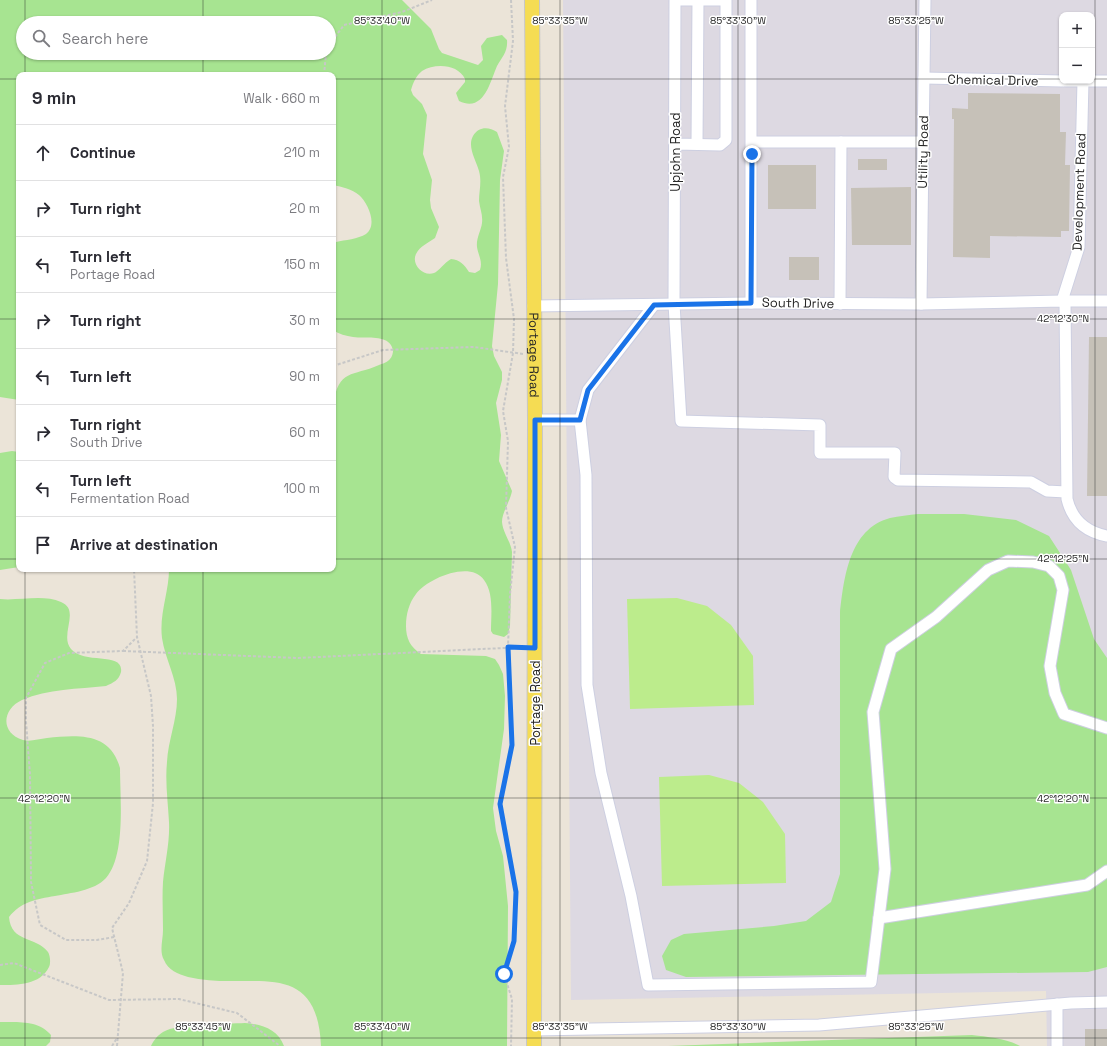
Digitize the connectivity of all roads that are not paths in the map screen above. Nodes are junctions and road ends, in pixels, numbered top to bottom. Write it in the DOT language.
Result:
graph roads {
  1 [pos="532,0"];
  2 [pos="675,0"];
  3 [pos="698,0"];
  4 [pos="751,0"];
  5 [pos="925,0"];
  6 [pos="924,78"];
  7 [pos="1059,81"];
  8 [pos="1095,81"];
  9 [pos="1107,81"];
  10 [pos="1083,84"];
  11 [pos="752,142"];
  12 [pos="841,142"];
  13 [pos="922,142"];
  14 [pos="676,144"];
  15 [pos="698,144"];
  16 [pos="1062,301"];
  17 [pos="1107,301"];
  18 [pos="751,303"];
  19 [pos="674,304"];
  20 [pos="840,304"];
  21 [pos="921,304"];
  22 [pos="654,305"];
  23 [pos="533,306"];
  24 [pos="535,420"];
  25 [pos="580,420"];
  26 [pos="1066,492"];
  27 [pos="1107,536"];
  28 [pos="1107,728"];
  29 [pos="1107,871"];
  30 [pos="879,918"];
  31 [pos="1107,1002"];
  32 [pos="1057,1004"];
  33 [pos="534,1030"];
  34 [pos="534,1046"];
  35 [pos="1057,1046"];
  1 -- 23 [label="main road, Portage Road"];
  2 -- 3 [label="street"];
  2 -- 14 [label="street, Upjohn Road"];
  3 -- 15 [label="street"];
  3 -- 15 [label="street"];
  4 -- 11 [label="street"];
  5 -- 6 [label="street, Utility Road"];
  6 -- 7 [label="street, Chemical Drive"];
  6 -- 13 [label="street, Utility Road"];
  8 -- 9 [label="street"];
  10 -- 16 [label="street, Development Road"];
  11 -- 12 [label="street"];
  11 -- 18 [label="street"];
  12 -- 13 [label="street"];
  12 -- 20 [label="street"];
  13 -- 21 [label="street, Utility Road"];
  14 -- 15 [label="street"];
  14 -- 19 [label="street, Upjohn Road"];
  16 -- 17 [label="street, South Drive"];
  16 -- 21 [label="street, South Drive"];
  16 -- 26 [label="street"];
  18 -- 19 [label="street, South Drive"];
  18 -- 20 [label="street, South Drive"];
  19 -- 22 [label="street, South Drive"];
  19 -- 26 [label="street, Upjohn Road"];
  20 -- 21 [label="street, South Drive"];
  22 -- 23 [label="street, South Drive"];
  22 -- 25 [label="street"];
  23 -- 24 [label="main road, Portage Road"];
  24 -- 25 [label="street"];
  24 -- 33 [label="main road, Portage Road"];
  25 -- 30 [label="street"];
  26 -- 27 [label="street"];
  28 -- 30 [label="street"];
  29 -- 30 [label="street"];
  31 -- 32 [label="street"];
  32 -- 33 [label="street"];
  32 -- 35 [label="street"];
  33 -- 34 [label="main road, Portage Road"];
}
